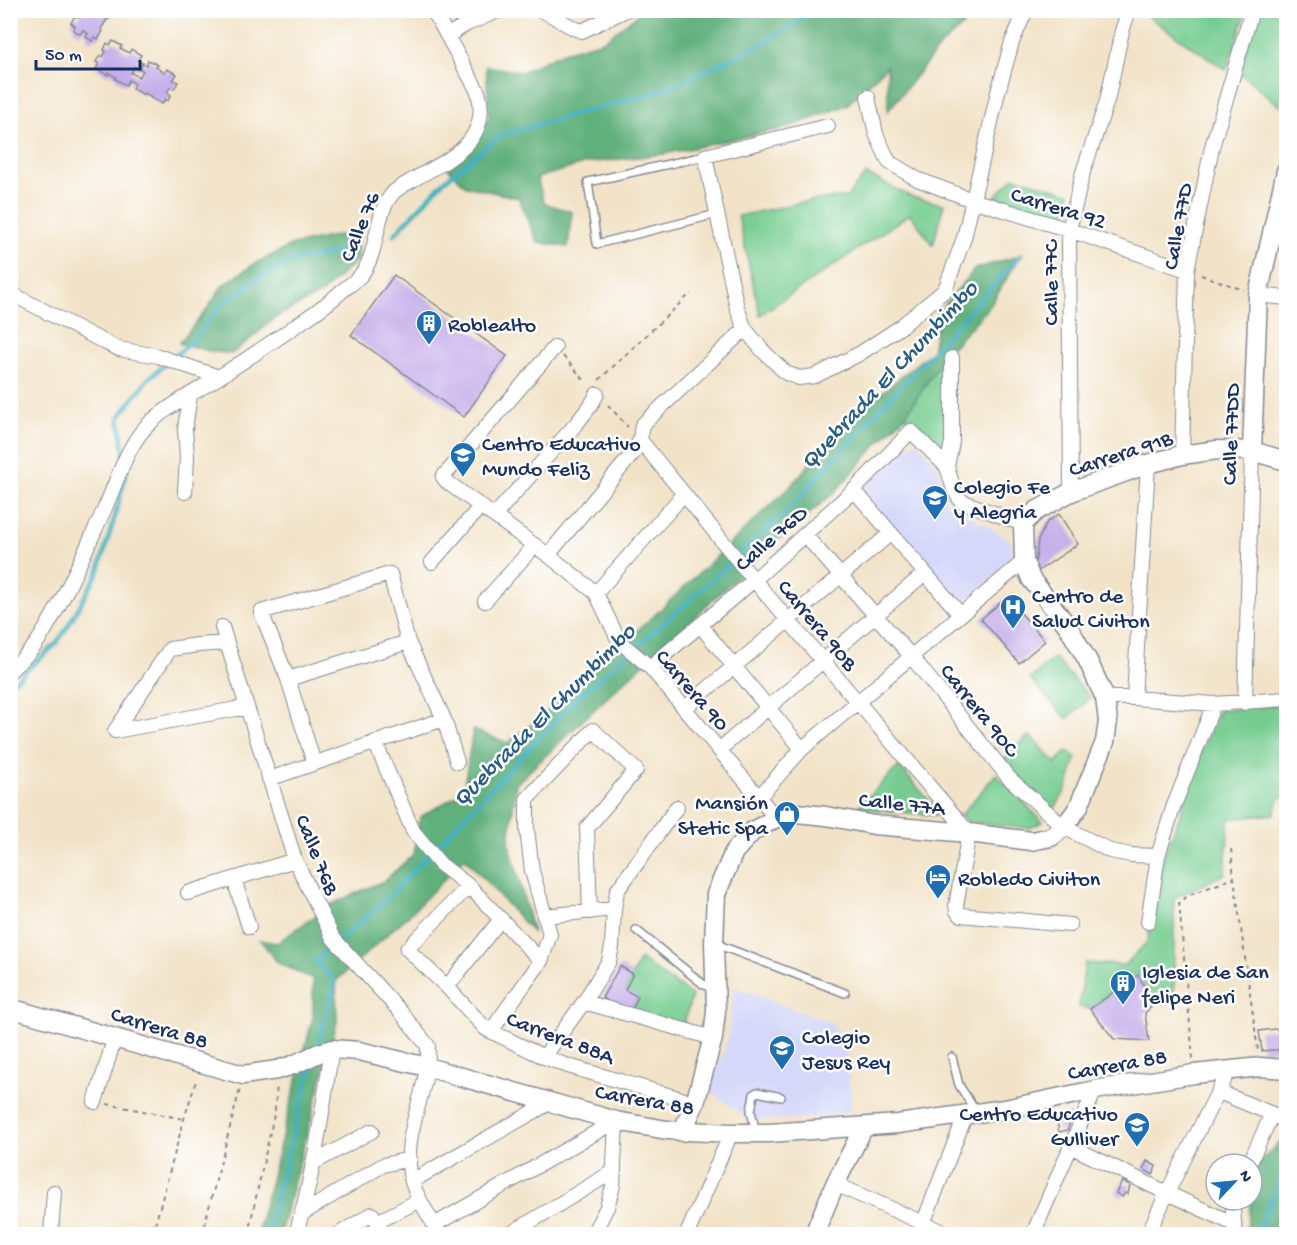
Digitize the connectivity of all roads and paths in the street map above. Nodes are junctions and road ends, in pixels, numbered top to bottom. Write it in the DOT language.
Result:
graph roads {
  1 [pos="433,10"];
  2 [pos="500,10"];
  3 [pos="540,10"];
  4 [pos="626,10"];
  5 [pos="1026,10"];
  6 [pos="1130,10"];
  7 [pos="1252,10"];
  8 [pos="448,35"];
  9 [pos="868,97"];
  10 [pos="828,126"];
  11 [pos="705,156"];
  12 [pos="1287,171"];
  13 [pos="972,200"];
  14 [pos="717,214"];
  15 [pos="1069,230"];
  16 [pos="1187,270"];
  17 [pos="10,293"];
  18 [pos="691,293"];
  19 [pos="1258,295"];
  20 [pos="1287,298"];
  21 [pos="745,329"];
  22 [pos="555,347"];
  23 [pos="951,358"];
  24 [pos="219,377"];
  25 [pos="598,387"];
  26 [pos="190,395"];
  27 [pos="640,440"];
  28 [pos="1252,451"];
  29 [pos="1182,455"];
  30 [pos="1287,461"];
  31 [pos="1148,464"];
  32 [pos="948,467"];
  33 [pos="854,490"];
  34 [pos="185,492"];
  35 [pos="1071,492"];
  36 [pos="683,493"];
  37 [pos="480,506"];
  38 [pos="494,516"];
  39 [pos="1023,524"];
  40 [pos="891,533"];
  41 [pos="805,535"];
  42 [pos="535,545"];
  43 [pos="548,555"];
  44 [pos="1024,561"];
  45 [pos="432,562"];
  46 [pos="925,573"];
  47 [pos="841,576"];
  48 [pos="754,580"];
  49 [pos="596,593"];
  50 [pos="485,601"];
  51 [pos="960,614"];
  52 [pos="876,615"];
  53 [pos="789,621"];
  54 [pos="700,625"];
  55 [pos="222,627"];
  56 [pos="408,642"];
  57 [pos="227,643"];
  58 [pos="911,656"];
  59 [pos="823,661"];
  60 [pos="650,666"];
  61 [pos="735,667"];
  62 [pos="10,671"];
  63 [pos="288,680"];
  64 [pos="1105,698"];
  65 [pos="1134,698"];
  66 [pos="1287,699"];
  67 [pos="857,701"];
  68 [pos="1245,702"];
  69 [pos="1214,704"];
  70 [pos="247,707"];
  71 [pos="685,708"];
  72 [pos="769,708"];
  73 [pos="444,719"];
  74 [pos="375,742"];
  75 [pos="802,749"];
  76 [pos="719,750"];
  77 [pos="457,762"];
  78 [pos="315,763"];
  79 [pos="269,779"];
  80 [pos="759,798"];
  81 [pos="677,807"];
  82 [pos="776,818"];
  83 [pos="1064,827"];
  84 [pos="969,833"];
  85 [pos="1231,849"];
  86 [pos="1158,856"];
  87 [pos="295,860"];
  88 [pos="1233,878"];
  89 [pos="234,879"];
  90 [pos="469,886"];
  91 [pos="188,893"];
  92 [pos="614,909"];
  93 [pos="590,912"];
  94 [pos="544,916"];
  95 [pos="501,919"];
  96 [pos="1148,922"];
  97 [pos="1070,925"];
  98 [pos="249,927"];
  99 [pos="636,930"];
  100 [pos="714,943"];
  101 [pos="541,961"];
  102 [pos="447,987"];
  103 [pos="715,990"];
  104 [pos="845,993"];
  105 [pos="584,1002"];
  106 [pos="10,1008"];
  107 [pos="491,1032"];
  108 [pos="115,1037"];
  109 [pos="713,1038"];
  110 [pos="319,1054"];
  111 [pos="544,1057"];
  112 [pos="952,1058"];
  113 [pos="201,1064"];
  114 [pos="1261,1066"];
  115 [pos="427,1067"];
  116 [pos="1285,1067"];
  117 [pos="277,1070"];
  118 [pos="1229,1070"];
  119 [pos="1194,1074"];
  120 [pos="243,1075"];
  121 [pos="1095,1090"];
  122 [pos="1219,1092"];
  123 [pos="780,1097"];
  124 [pos="95,1102"];
  125 [pos="551,1102"];
  126 [pos="694,1103"];
  127 [pos="971,1113"];
  128 [pos="1272,1114"];
  129 [pos="184,1119"];
  130 [pos="616,1120"];
  131 [pos="1287,1122"];
  132 [pos="864,1126"];
  133 [pos="372,1131"];
  134 [pos="682,1132"];
  135 [pos="731,1133"];
  136 [pos="756,1133"];
  137 [pos="1070,1146"];
  138 [pos="1255,1152"];
  139 [pos="410,1159"];
  140 [pos="313,1163"];
  141 [pos="614,1171"];
  142 [pos="412,1181"];
  143 [pos="835,1184"];
  144 [pos="54,1192"];
  145 [pos="1167,1193"];
  146 [pos="420,1200"];
  147 [pos="1233,1212"];
  148 [pos="303,1213"];
  149 [pos="153,1225"];
  150 [pos="921,1229"];
  151 [pos="1234,1229"];
  152 [pos="438,1232"];
  153 [pos="51,1234"];
  154 [pos="148,1234"];
  155 [pos="186,1234"];
  156 [pos="202,1234"];
  157 [pos="248,1234"];
  158 [pos="296,1234"];
  159 [pos="339,1234"];
  160 [pos="510,1234"];
  161 [pos="593,1234"];
  162 [pos="687,1234"];
  163 [pos="814,1234"];
  164 [pos="948,1234"];
  165 [pos="1033,1234"];
  166 [pos="1148,1234"];
  1 -- 8 [label="street"];
  2 -- 8 [label="street"];
  3 -- 4 [label="street"];
  5 -- 13 [label="street"];
  6 -- 15 [label="street, Calle 77C"];
  7 -- 16 [label="street, Calle 77D"];
  8 -- 24 [label="street, Calle 76"];
  9 -- 13 [label="street, Carrera 92"];
  10 -- 11 [label="street"];
  11 -- 14 [label="street"];
  11 -- 14 [label="lane"];
  12 -- 19 [label="street, Calle 77DD"];
  13 -- 15 [label="street, Carrera 92"];
  13 -- 21 [label="street"];
  14 -- 21 [label="street"];
  15 -- 16 [label="street, Carrera 92"];
  15 -- 35 [label="street, Calle 77C"];
  16 -- 19 [label="path"];
  16 -- 29 [label="street, Calle 77D"];
  17 -- 24 [label="street"];
  18 -- 25 [label="path"];
  19 -- 20 [label="street"];
  19 -- 28 [label="street, Calle 77DD"];
  21 -- 27 [label="street"];
  22 -- 37 [label="street, Carrera 90"];
  23 -- 32 [label="street"];
  24 -- 26 [label="street, Calle 76"];
  25 -- 38 [label="street"];
  26 -- 34 [label="street"];
  26 -- 62 [label="street, Calle 76"];
  27 -- 36 [label="street, Carrera 90B"];
  27 -- 43 [label="street"];
  28 -- 29 [label="street, Carrera 91B"];
  28 -- 30 [label="street, Carrera 91B"];
  28 -- 68 [label="street, Calle 77DD"];
  29 -- 31 [label="street, Carrera 91B"];
  31 -- 35 [label="street, Carrera 91B"];
  31 -- 65 [label="street"];
  32 -- 33 [label="street, Calle 76D"];
  32 -- 39 [label="street"];
  33 -- 40 [label="street"];
  33 -- 41 [label="street, Calle 76D"];
  35 -- 39 [label="street, Carrera 91B"];
  36 -- 48 [label="street, Carrera 90B"];
  36 -- 49 [label="street"];
  37 -- 38 [label="street, Carrera 90"];
  37 -- 45 [label="street"];
  38 -- 42 [label="street, Carrera 90"];
  39 -- 44 [label="street"];
  40 -- 46 [label="street"];
  40 -- 47 [label="street"];
  41 -- 47 [label="street, Carrera 90C"];
  41 -- 48 [label="street, Calle 76D"];
  42 -- 43 [label="street, Carrera 90"];
  42 -- 50 [label="street"];
  43 -- 49 [label="street, Carrera 90"];
  44 -- 51 [label="street"];
  44 -- 64 [label="street"];
  46 -- 51 [label="street"];
  46 -- 52 [label="street"];
  47 -- 52 [label="street, Carrera 90C"];
  47 -- 53 [label="street"];
  48 -- 53 [label="street, Carrera 90B"];
  48 -- 54 [label="street, Calle 76D"];
  49 -- 60 [label="street, Carrera 90"];
  51 -- 58 [label="street"];
  52 -- 58 [label="street, Carrera 90C"];
  52 -- 59 [label="street"];
  53 -- 59 [label="street, Carrera 90B"];
  53 -- 61 [label="street"];
  54 -- 60 [label="street, Calle 76D"];
  54 -- 61 [label="street"];
  55 -- 57 [label="street, Calle 76B"];
  56 -- 63 [label="street"];
  56 -- 63 [label="street"];
  56 -- 73 [label="street"];
  57 -- 70 [label="street, Calle 76B"];
  57 -- 70 [label="street"];
  58 -- 67 [label="street"];
  58 -- 83 [label="street, Carrera 90C"];
  59 -- 67 [label="street, Carrera 90B"];
  59 -- 72 [label="street"];
  60 -- 71 [label="street, Carrera 90"];
  61 -- 71 [label="street"];
  61 -- 72 [label="street"];
  63 -- 78 [label="street"];
  64 -- 65 [label="street"];
  64 -- 83 [label="street"];
  65 -- 69 [label="street"];
  66 -- 68 [label="street"];
  67 -- 75 [label="street"];
  67 -- 84 [label="street, Carrera 90B"];
  68 -- 69 [label="street"];
  69 -- 86 [label="street"];
  70 -- 79 [label="street, Calle 76B"];
  71 -- 76 [label="street, Carrera 90"];
  72 -- 75 [label="street"];
  72 -- 76 [label="street"];
  73 -- 74 [label="street"];
  73 -- 77 [label="street"];
  74 -- 78 [label="street"];
  74 -- 90 [label="street"];
  75 -- 80 [label="street"];
  76 -- 80 [label="street, Carrera 90"];
  78 -- 79 [label="street"];
  79 -- 87 [label="street, Calle 76B"];
  80 -- 82 [label="street, Carrera 90"];
  81 -- 92 [label="street"];
  82 -- 84 [label="street, Calle 77A"];
  82 -- 100 [label="street, Calle 77A"];
  83 -- 84 [label="street, Calle 77A"];
  83 -- 86 [label="street, Carrera 90C"];
  84 -- 97 [label="street"];
  85 -- 88 [label="path"];
  86 -- 96 [label="street"];
  87 -- 89 [label="street"];
  87 -- 115 [label="street, Calle 76B"];
  88 -- 114 [label="path"];
  88 -- 119 [label="path"];
  89 -- 91 [label="street"];
  89 -- 98 [label="street"];
  90 -- 95 [label="street"];
  90 -- 102 [label="street, Carrera 88A"];
  92 -- 93 [label="street"];
  92 -- 105 [label="street"];
  93 -- 94 [label="street"];
  93 -- 94 [label="street"];
  94 -- 101 [label="street"];
  95 -- 101 [label="street"];
  95 -- 102 [label="street"];
  99 -- 103 [label="lane"];
  100 -- 103 [label="street, Calle 77A"];
  100 -- 104 [label="lane"];
  101 -- 107 [label="street"];
  102 -- 107 [label="street, Carrera 88A"];
  103 -- 109 [label="street, Calle 77A"];
  105 -- 109 [label="street"];
  105 -- 111 [label="street"];
  106 -- 108 [label="street, Carrera 88"];
  107 -- 111 [label="street, Carrera 88A"];
  108 -- 113 [label="street, Carrera 88"];
  108 -- 124 [label="street"];
  109 -- 126 [label="street, Calle 77A"];
  110 -- 115 [label="street, Carrera 88"];
  110 -- 117 [label="street, Carrera 88"];
  110 -- 140 [label="street"];
  111 -- 126 [label="street, Carrera 88A"];
  112 -- 127 [label="lane"];
  113 -- 120 [label="street, Carrera 88"];
  113 -- 129 [label="path"];
  114 -- 116 [label="street, Carrera 88"];
  114 -- 118 [label="street, Carrera 88"];
  115 -- 125 [label="street, Carrera 88"];
  115 -- 139 [label="street"];
  117 -- 120 [label="street, Carrera 88"];
  117 -- 157 [label="path"];
  118 -- 119 [label="street, Carrera 88"];
  118 -- 122 [label="street"];
  119 -- 121 [label="street, Carrera 88"];
  120 -- 156 [label="path"];
  121 -- 127 [label="street, Carrera 88"];
  121 -- 137 [label="street"];
  122 -- 128 [label="street"];
  122 -- 145 [label="street"];
  123 -- 136 [label="lane"];
  124 -- 129 [label="path"];
  125 -- 130 [label="street, Carrera 88"];
  125 -- 142 [label="street"];
  126 -- 134 [label="street, Calle 77A"];
  127 -- 132 [label="street, Carrera 88"];
  127 -- 150 [label="street"];
  128 -- 131 [label="street"];
  128 -- 138 [label="street"];
  129 -- 149 [label="path"];
  130 -- 134 [label="street, Carrera 88"];
  130 -- 141 [label="street"];
  130 -- 152 [label="street"];
  132 -- 136 [label="street, Carrera 88"];
  132 -- 143 [label="street"];
  133 -- 140 [label="street"];
  134 -- 135 [label="street, Carrera 88"];
  135 -- 136 [label="street, Carrera 88"];
  135 -- 162 [label="street"];
  137 -- 145 [label="street"];
  137 -- 165 [label="street"];
  139 -- 142 [label="street"];
  139 -- 148 [label="street"];
  140 -- 148 [label="street"];
  141 -- 160 [label="street"];
  141 -- 161 [label="street"];
  142 -- 146 [label="street"];
  143 -- 150 [label="street"];
  143 -- 163 [label="street"];
  144 -- 153 [label="street"];
  145 -- 151 [label="street"];
  145 -- 166 [label="street"];
  146 -- 152 [label="street"];
  146 -- 159 [label="street"];
  147 -- 151 [label="street"];
  148 -- 158 [label="street"];
  149 -- 154 [label="path"];
  149 -- 155 [label="path"];
  150 -- 164 [label="street"];
}
